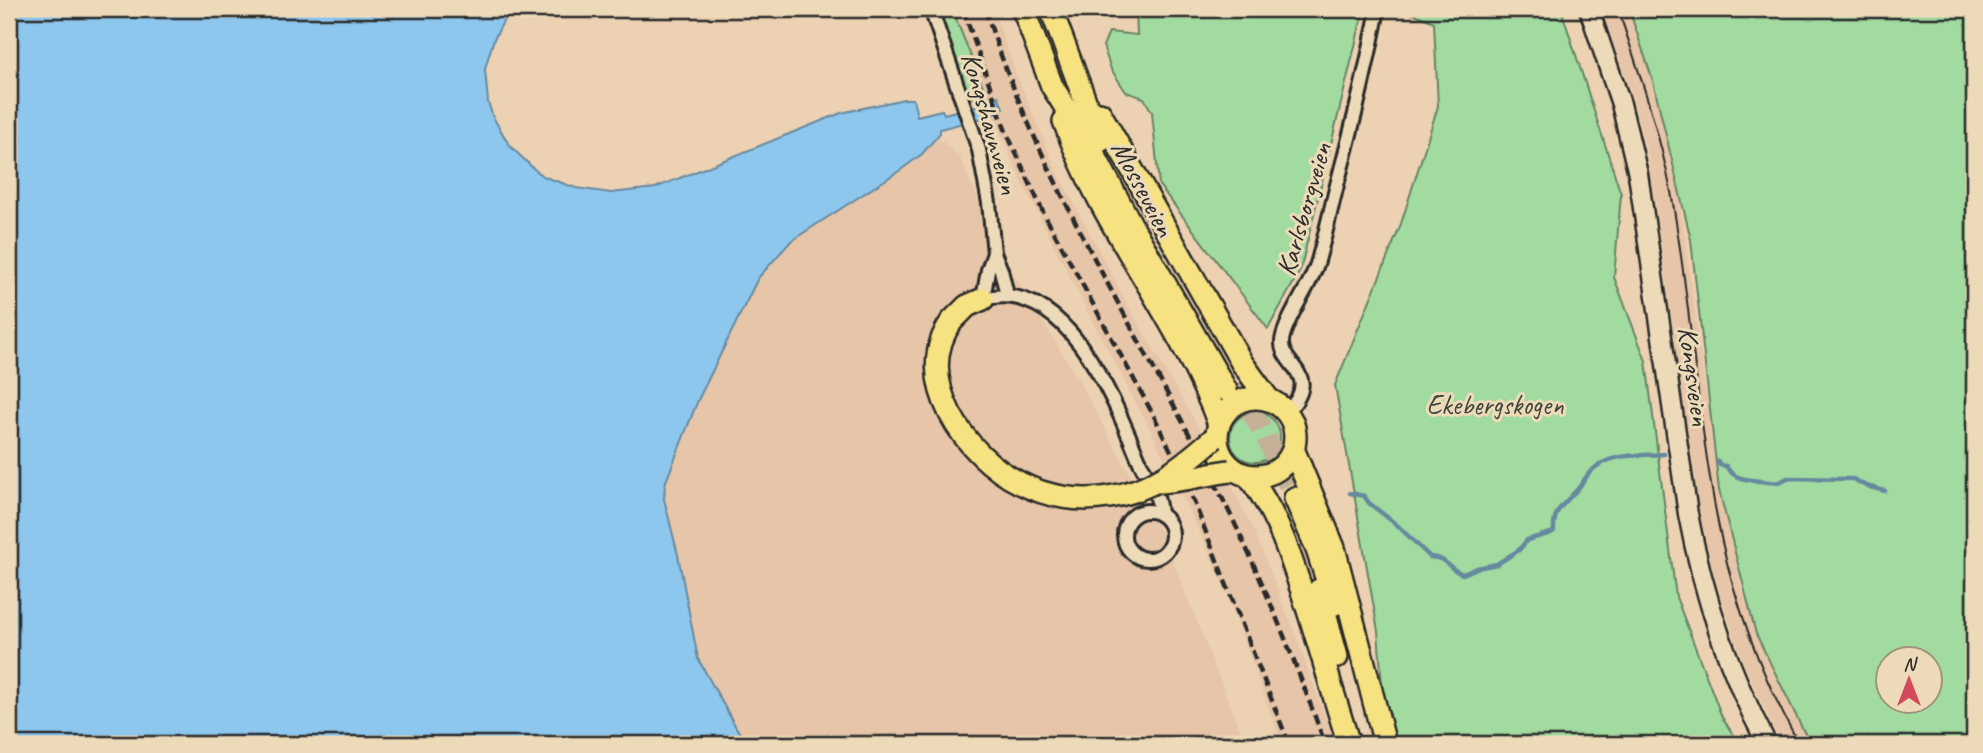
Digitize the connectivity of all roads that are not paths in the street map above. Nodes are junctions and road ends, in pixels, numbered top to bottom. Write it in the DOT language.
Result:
graph roads {
  1 [pos="931,9"];
  2 [pos="1023,9"];
  3 [pos="1051,9"];
  4 [pos="1378,9"];
  5 [pos="1589,9"];
  6 [pos="1077,75"];
  7 [pos="1052,86"];
  8 [pos="994,253"];
  9 [pos="1007,295"];
  10 [pos="983,299"];
  11 [pos="1269,400"];
  12 [pos="1287,412"];
  13 [pos="1216,432"];
  14 [pos="1294,451"];
  15 [pos="1140,461"];
  16 [pos="1237,472"];
  17 [pos="1158,483"];
  18 [pos="1139,513"];
  19 [pos="1160,514"];
  20 [pos="1349,744"];
  21 [pos="1360,744"];
  22 [pos="1373,744"];
  23 [pos="1385,744"];
  24 [pos="1767,744"];
  1 -- 8 [label="street, Kongshavnveien"];
  2 -- 7 [label="highway, Mosseveien"];
  3 -- 6 [label="highway, Mosseveien"];
  4 -- 12 [label="street, Karlsborgveien"];
  5 -- 24 [label="main road, Kongsveien"];
  6 -- 7 [label="highway, Mosseveien"];
  6 -- 11 [label="highway"];
  7 -- 13 [label="highway"];
  8 -- 9 [label="street, Kongshavnveien"];
  8 -- 10 [label="street, Kongshavnveien"];
  9 -- 10 [label="street"];
  9 -- 15 [label="street"];
  10 -- 17 [label="highway, bridge"];
  11 -- 12 [label="highway"];
  11 -- 13 [label="highway"];
  12 -- 14 [label="highway"];
  13 -- 16 [label="highway"];
  13 -- 17 [label="highway, bridge"];
  14 -- 16 [label="highway"];
  14 -- 23 [label="highway"];
  15 -- 18 [label="street"];
  15 -- 19 [label="street"];
  16 -- 17 [label="highway, bridge"];
  16 -- 20 [label="highway"];
  18 -- 19 [label="street"];
  18 -- 19 [label="street"];
  21 -- 22 [label="highway"];
}
